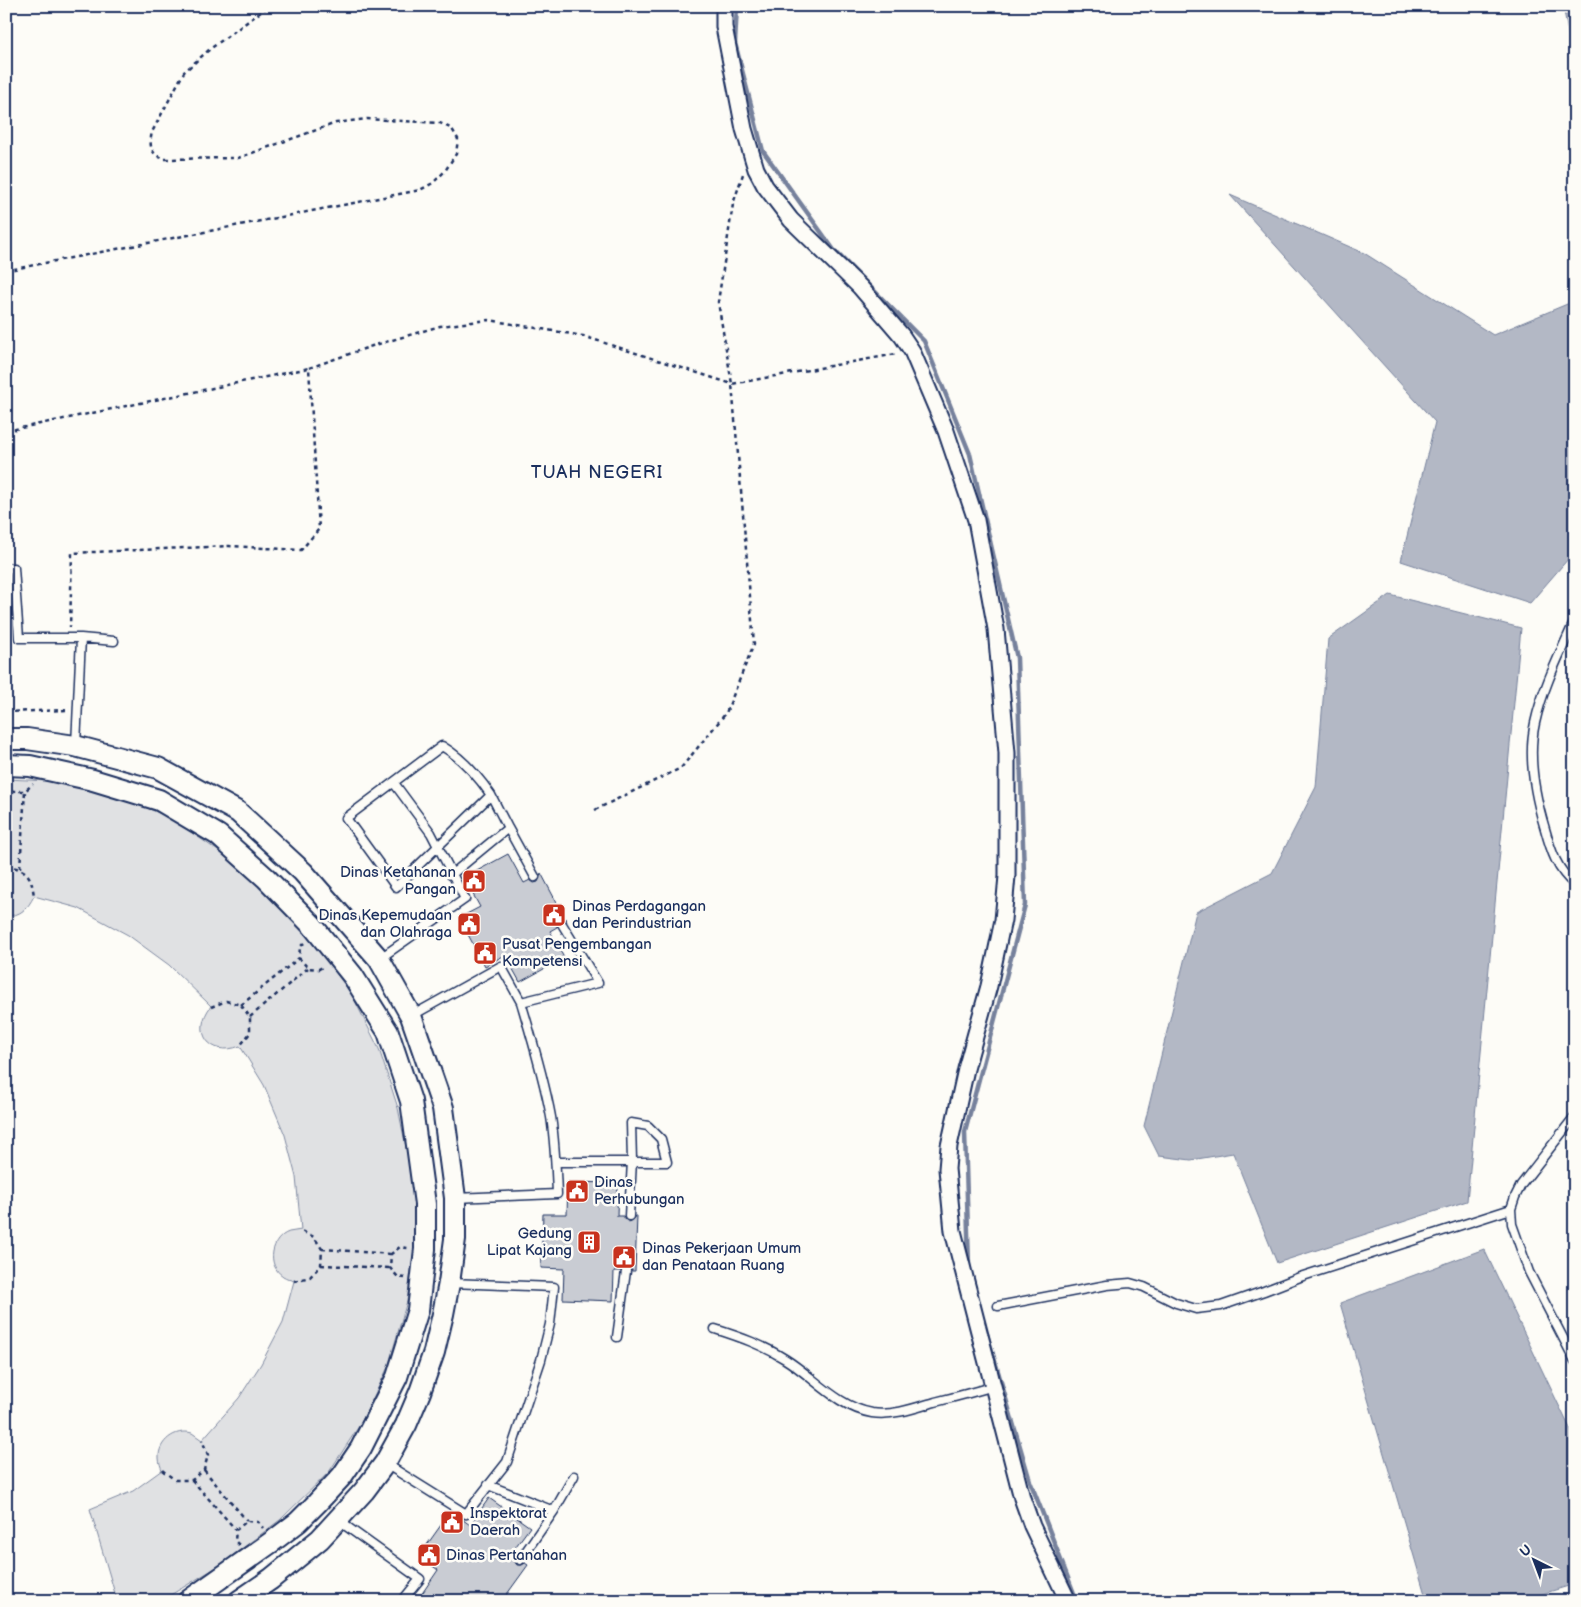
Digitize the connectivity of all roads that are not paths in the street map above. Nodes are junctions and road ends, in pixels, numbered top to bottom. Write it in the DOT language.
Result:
graph roads {
  1 [pos="724,6"];
  2 [pos="6,568"];
  3 [pos="1575,620"];
  4 [pos="81,638"];
  5 [pos="114,641"];
  6 [pos="6,738"];
  7 [pos="76,746"];
  8 [pos="6,765"];
  9 [pos="394,783"];
  10 [pos="491,795"];
  11 [pos="508,828"];
  12 [pos="438,847"];
  13 [pos="452,875"];
  14 [pos="535,877"];
  15 [pos="1575,885"];
  16 [pos="562,924"];
  17 [pos="379,959"];
  18 [pos="353,976"];
  19 [pos="521,1002"];
  20 [pos="411,1016"];
  21 [pos="388,1032"];
  22 [pos="1575,1116"];
  23 [pos="632,1161"];
  24 [pos="556,1162"];
  25 [pos="455,1198"];
  26 [pos="425,1204"];
  27 [pos="1511,1209"];
  28 [pos="629,1216"];
  29 [pos="626,1271"];
  30 [pos="422,1281"];
  31 [pos="449,1283"];
  32 [pos="998,1306"];
  33 [pos="715,1329"];
  34 [pos="617,1338"];
  35 [pos="1575,1361"];
  36 [pos="994,1386"];
  37 [pos="361,1448"];
  38 [pos="384,1463"];
  39 [pos="574,1476"];
  40 [pos="488,1485"];
  41 [pos="317,1503"];
  42 [pos="554,1511"];
  43 [pos="338,1521"];
  44 [pos="520,1560"];
  45 [pos="188,1601"];
  46 [pos="239,1601"];
  47 [pos="402,1601"];
  48 [pos="1068,1601"];
  1 -- 36 [label="street"];
  2 -- 4 [label="lane"];
  3 -- 15 [label="lane"];
  4 -- 5 [label="lane"];
  4 -- 7 [label="lane"];
  6 -- 7 [label="street"];
  7 -- 17 [label="street"];
  8 -- 18 [label="street"];
  9 -- 10 [label="lane"];
  9 -- 12 [label="lane"];
  9 -- 12 [label="lane"];
  10 -- 11 [label="lane"];
  10 -- 12 [label="lane"];
  11 -- 13 [label="lane"];
  11 -- 14 [label="lane"];
  12 -- 13 [label="lane"];
  13 -- 17 [label="lane"];
  16 -- 19 [label="lane"];
  17 -- 18 [label="street"];
  17 -- 20 [label="street"];
  18 -- 21 [label="street"];
  19 -- 20 [label="lane"];
  19 -- 24 [label="lane"];
  20 -- 21 [label="street"];
  20 -- 25 [label="street"];
  21 -- 26 [label="street"];
  22 -- 27 [label="lane"];
  23 -- 23 [label="lane"];
  23 -- 24 [label="lane"];
  23 -- 28 [label="lane"];
  24 -- 25 [label="lane"];
  25 -- 26 [label="street"];
  25 -- 31 [label="street"];
  26 -- 30 [label="street"];
  27 -- 32 [label="lane"];
  27 -- 35 [label="lane"];
  29 -- 34 [label="lane"];
  30 -- 31 [label="street"];
  30 -- 37 [label="street"];
  31 -- 38 [label="street"];
  31 -- 40 [label="lane"];
  33 -- 36 [label="lane"];
  36 -- 48 [label="street"];
  37 -- 38 [label="street"];
  37 -- 41 [label="street"];
  38 -- 40 [label="lane"];
  38 -- 43 [label="street"];
  39 -- 42 [label="lane"];
  40 -- 42 [label="lane"];
  41 -- 43 [label="street"];
  41 -- 45 [label="street"];
  42 -- 44 [label="lane"];
  43 -- 46 [label="street"];
  43 -- 47 [label="lane"];
}
